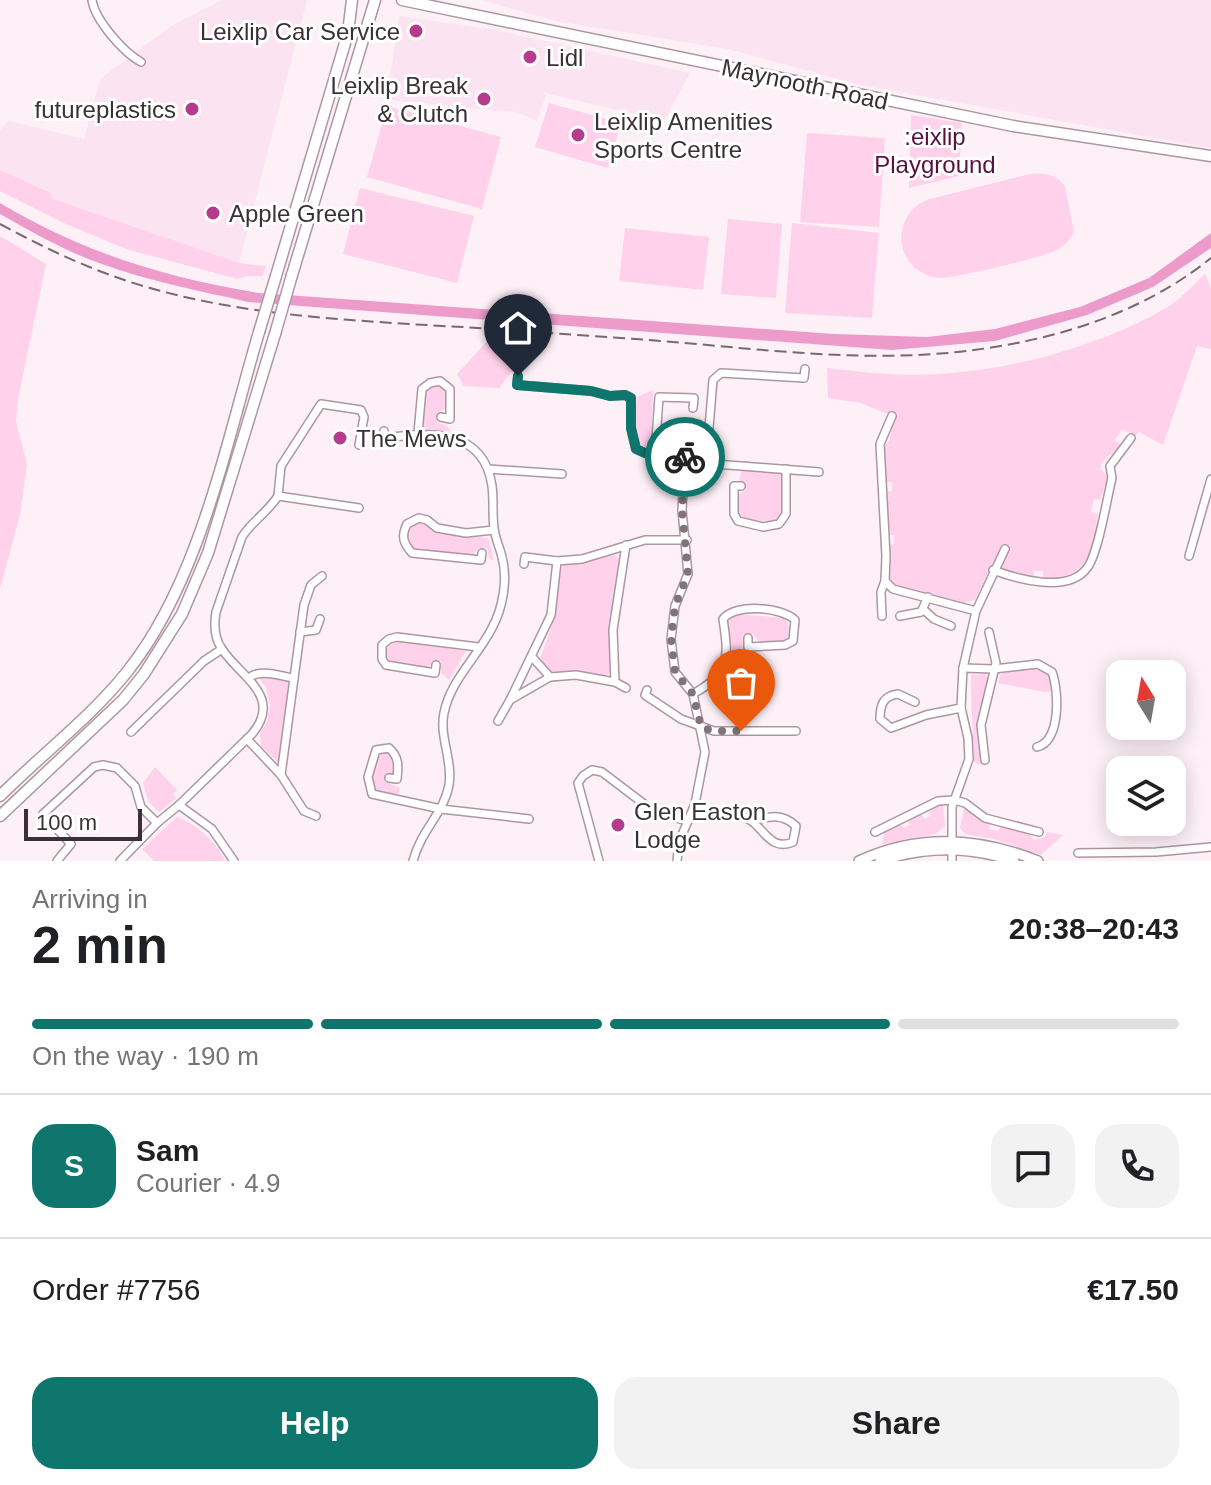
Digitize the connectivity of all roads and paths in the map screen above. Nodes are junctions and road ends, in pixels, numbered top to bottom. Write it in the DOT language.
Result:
graph roads {
  1 [pos="92,0"];
  2 [pos="352,0"];
  3 [pos="375,0"];
  4 [pos="402,0"];
  5 [pos="141,62"];
  6 [pos="1211,156"];
  7 [pos="805,369"];
  8 [pos="518,376"];
  9 [pos="693,408"];
  10 [pos="892,416"];
  11 [pos="441,417"];
  12 [pos="384,431"];
  13 [pos="418,433"];
  14 [pos="1131,438"];
  15 [pos="359,445"];
  16 [pos="707,452"];
  17 [pos="655,453"];
  18 [pos="685,456"];
  19 [pos="488,469"];
  20 [pos="786,469"];
  21 [pos="819,472"];
  22 [pos="562,474"];
  23 [pos="1211,479"];
  24 [pos="741,486"];
  25 [pos="278,496"];
  26 [pos="359,508"];
  27 [pos="494,530"];
  28 [pos="687,540"];
  29 [pos="626,545"];
  30 [pos="1005,549"];
  31 [pos="482,553"];
  32 [pos="1189,556"];
  33 [pos="557,561"];
  34 [pos="524,564"];
  35 [pos="993,570"];
  36 [pos="322,576"];
  37 [pos="885,581"];
  38 [pos="928,597"];
  39 [pos="924,610"];
  40 [pos="976,611"];
  41 [pos="882,616"];
  42 [pos="900,616"];
  43 [pos="320,619"];
  44 [pos="951,626"];
  45 [pos="300,632"];
  46 [pos="989,632"];
  47 [pos="748,638"];
  48 [pos="478,647"];
  49 [pos="222,649"];
  50 [pos="533,658"];
  51 [pos="436,665"];
  52 [pos="963,668"];
  53 [pos="994,669"];
  54 [pos="250,677"];
  55 [pos="550,677"];
  56 [pos="294,678"];
  57 [pos="615,682"];
  58 [pos="626,688"];
  59 [pos="647,690"];
  60 [pos="158,691"];
  61 [pos="693,694"];
  62 [pos="166,700"];
  63 [pos="510,700"];
  64 [pos="915,702"];
  65 [pos="961,708"];
  66 [pos="498,721"];
  67 [pos="701,727"];
  68 [pos="796,731"];
  69 [pos="131,732"];
  70 [pos="247,739"];
  71 [pos="1037,747"];
  72 [pos="985,760"];
  73 [pos="281,775"];
  74 [pos="389,778"];
  75 [pos="0,796"];
  76 [pos="954,800"];
  77 [pos="179,805"];
  78 [pos="441,809"];
  79 [pos="0,816"];
  80 [pos="316,816"];
  81 [pos="689,817"];
  82 [pos="529,819"];
  83 [pos="752,821"];
  84 [pos="157,823"];
  85 [pos="875,832"];
  86 [pos="1039,832"];
  87 [pos="952,844"];
  88 [pos="1211,847"];
  89 [pos="1182,850"];
  90 [pos="1078,853"];
  91 [pos="1011,860"];
  92 [pos="57,861"];
  93 [pos="120,861"];
  94 [pos="234,861"];
  95 [pos="413,861"];
  96 [pos="599,861"];
  97 [pos="677,861"];
  98 [pos="859,861"];
  99 [pos="880,861"];
  100 [pos="952,861"];
  101 [pos="1038,861"];
  102 [pos="1183,861"];
  1 -- 5 [label="street"];
  2 -- 75 [label="main road, bridge"];
  3 -- 79 [label="main road, bridge"];
  4 -- 6 [label="main road, Maynooth Road"];
  7 -- 16 [label="street"];
  8 -- 17 [label="street"];
  9 -- 17 [label="street"];
  10 -- 37 [label="street"];
  11 -- 13 [label="street"];
  12 -- 13 [label="street"];
  13 -- 19 [label="street"];
  14 -- 35 [label="street"];
  15 -- 25 [label="street"];
  16 -- 18 [label="street"];
  16 -- 20 [label="street"];
  17 -- 18 [label="street"];
  18 -- 28 [label="street"];
  19 -- 22 [label="street"];
  19 -- 27 [label="street"];
  20 -- 21 [label="street"];
  20 -- 24 [label="street"];
  23 -- 32 [label="street"];
  25 -- 26 [label="street"];
  25 -- 49 [label="street"];
  27 -- 31 [label="street"];
  27 -- 48 [label="street"];
  28 -- 29 [label="street"];
  28 -- 61 [label="street"];
  29 -- 33 [label="street"];
  29 -- 57 [label="street"];
  30 -- 35 [label="street"];
  33 -- 34 [label="street"];
  33 -- 50 [label="street"];
  35 -- 40 [label="street"];
  36 -- 45 [label="street"];
  37 -- 38 [label="street"];
  37 -- 41 [label="street"];
  38 -- 39 [label="street"];
  38 -- 40 [label="street"];
  39 -- 42 [label="street"];
  39 -- 44 [label="street"];
  40 -- 52 [label="street"];
  43 -- 45 [label="street"];
  45 -- 56 [label="street"];
  46 -- 53 [label="street"];
  47 -- 61 [label="street"];
  48 -- 51 [label="street"];
  48 -- 78 [label="street"];
  49 -- 54 [label="street"];
  49 -- 62 [label="street"];
  50 -- 55 [label="street"];
  50 -- 63 [label="street"];
  52 -- 53 [label="street"];
  52 -- 65 [label="street"];
  53 -- 71 [label="street"];
  53 -- 72 [label="street"];
  54 -- 56 [label="street"];
  54 -- 70 [label="street"];
  55 -- 57 [label="street"];
  55 -- 63 [label="street"];
  56 -- 73 [label="street"];
  57 -- 58 [label="street"];
  59 -- 67 [label="street"];
  60 -- 62 [label="street"];
  61 -- 67 [label="street"];
  62 -- 69 [label="street"];
  63 -- 66 [label="street"];
  64 -- 65 [label="street"];
  65 -- 76 [label="street"];
  67 -- 68 [label="street"];
  67 -- 81 [label="street"];
  70 -- 73 [label="street"];
  70 -- 77 [label="street"];
  73 -- 80 [label="street"];
  74 -- 78 [label="street"];
  76 -- 85 [label="street"];
  76 -- 86 [label="street"];
  76 -- 87 [label="street"];
  77 -- 84 [label="street"];
  77 -- 94 [label="street"];
  78 -- 82 [label="street"];
  78 -- 95 [label="street"];
  81 -- 83 [label="street"];
  81 -- 96 [label="street"];
  81 -- 97 [label="street"];
  83 -- 83 [label="street"];
  84 -- 92 [label="street"];
  84 -- 93 [label="street"];
  87 -- 91 [label="street"];
  87 -- 98 [label="street"];
  87 -- 99 [label="street"];
  87 -- 100 [label="street"];
  87 -- 101 [label="street"];
  88 -- 89 [label="street"];
  89 -- 90 [label="street"];
  89 -- 102 [label="street"];
}
